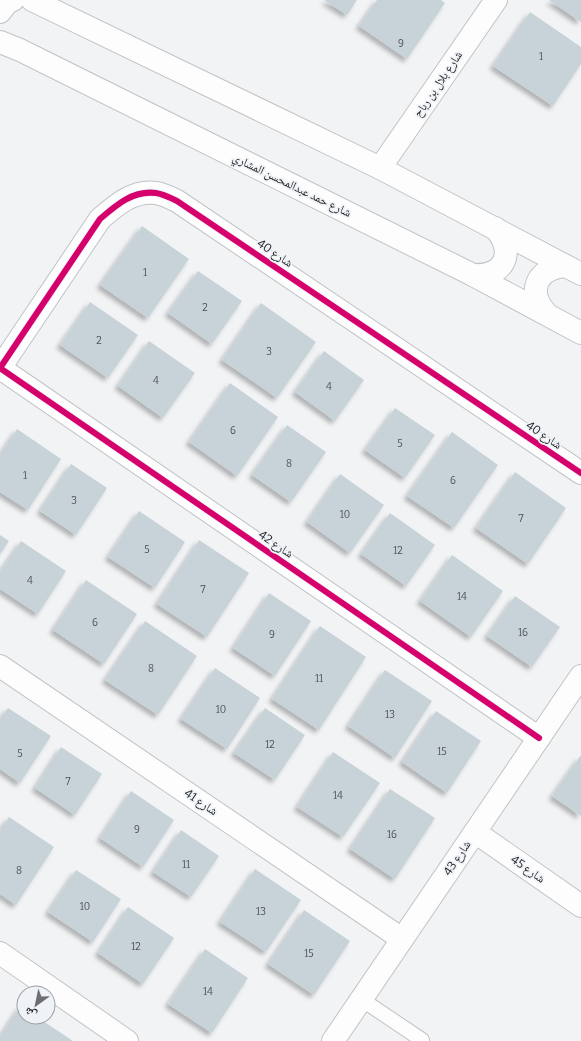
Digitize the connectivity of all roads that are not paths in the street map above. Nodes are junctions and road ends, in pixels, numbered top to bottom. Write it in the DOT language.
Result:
graph roads {
  1 [pos="13,0"];
  2 [pos="32,0"];
  3 [pos="496,0"];
  4 [pos="0,12"];
  5 [pos="0,42"];
  6 [pos="380,168"];
  7 [pos="495,228"];
  8 [pos="574,270"];
  9 [pos="473,275"];
  10 [pos="546,313"];
  11 [pos="581,333"];
  12 [pos="0,368"];
  13 [pos="581,473"];
  14 [pos="0,666"];
  15 [pos="581,676"];
  16 [pos="539,738"];
  17 [pos="475,832"];
  18 [pos="581,906"];
  19 [pos="402,939"];
  20 [pos="0,953"];
  21 [pos="361,999"];
  22 [pos="422,1040"];
  23 [pos="127,1041"];
  24 [pos="333,1041"];
  1 -- 4 [label="street"];
  2 -- 6 [label="street"];
  3 -- 6 [label="street, شارع بلال بن رباح"];
  5 -- 9 [label="street, شارع حمد عبدالمحسن المشاري"];
  6 -- 7 [label="street"];
  7 -- 8 [label="street"];
  7 -- 9 [label="street"];
  8 -- 10 [label="street"];
  9 -- 10 [label="street, شارع حمد عبدالمحسن المشاري"];
  10 -- 11 [label="street, شارع حمد عبدالمحسن المشاري"];
  12 -- 13 [label="street, شارع 40"];
  12 -- 16 [label="street, شارع 42"];
  14 -- 19 [label="street, شارع 41"];
  15 -- 16 [label="street, شارع 43"];
  16 -- 17 [label="street, شارع 43"];
  17 -- 18 [label="street, شارع 45"];
  17 -- 19 [label="street, شارع 43"];
  19 -- 21 [label="street, شارع 43"];
  20 -- 23 [label="street"];
  21 -- 22 [label="lane"];
  21 -- 24 [label="street, شارع 43"];
}
